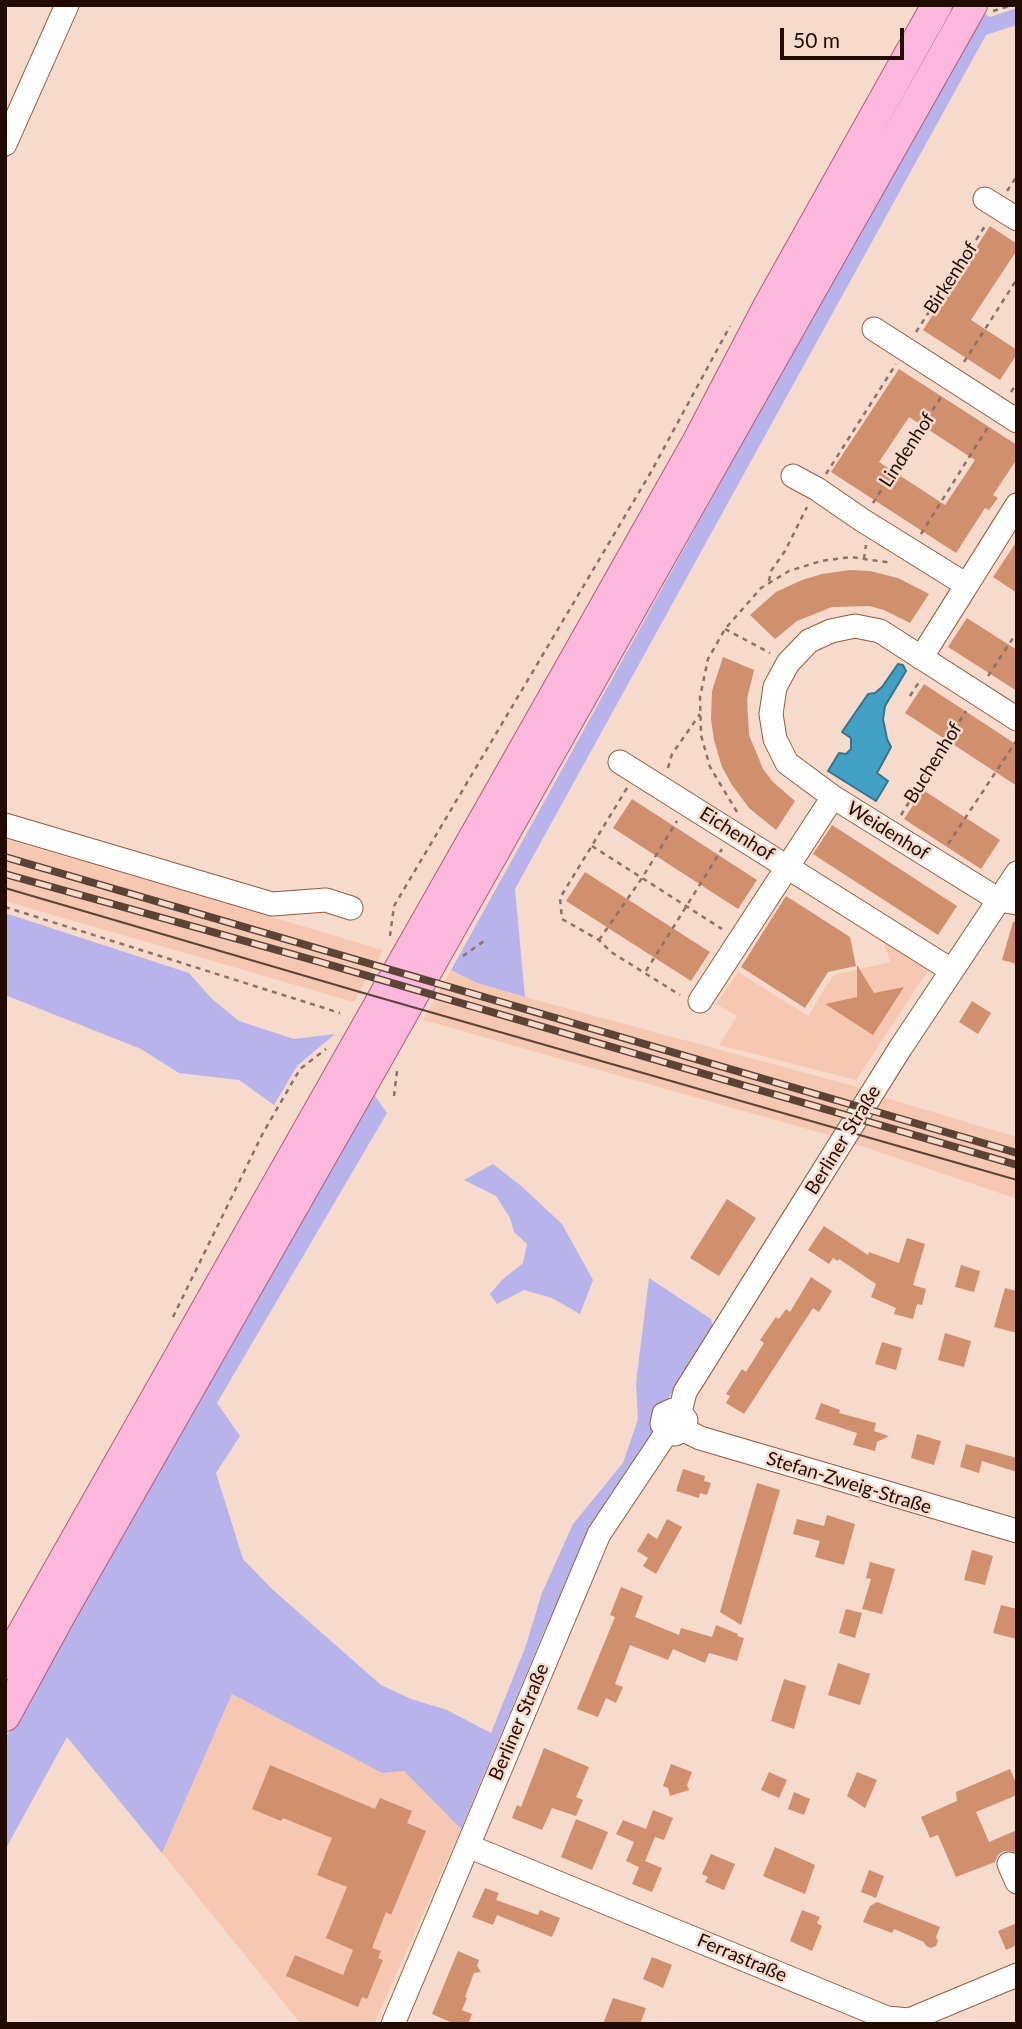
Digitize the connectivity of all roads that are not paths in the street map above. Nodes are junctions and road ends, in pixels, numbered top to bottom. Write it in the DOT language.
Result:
graph roads {
  1 [pos="67,5"];
  2 [pos="937,5"];
  3 [pos="980,7"];
  4 [pos="5,144"];
  5 [pos="991,203"];
  6 [pos="1017,219"];
  7 [pos="874,329"];
  8 [pos="1008,416"];
  9 [pos="793,476"];
  10 [pos="1017,505"];
  11 [pos="965,584"];
  12 [pos="921,658"];
  13 [pos="1017,719"];
  14 [pos="620,762"];
  15 [pos="833,797"];
  16 [pos="5,825"];
  17 [pos="788,866"];
  18 [pos="1017,873"];
  19 [pos="1008,902"];
  20 [pos="351,908"];
  21 [pos="951,970"];
  22 [pos="700,1001"];
  23 [pos="677,1425"];
  24 [pos="1017,1531"];
  25 [pos="5,1664"];
  26 [pos="5,1716"];
  27 [pos="468,1846"];
  28 [pos="1017,1975"];
  29 [pos="901,2021"];
  30 [pos="393,2024"];
  1 -- 4 [label="street"];
  2 -- 25 [label="main road"];
  3 -- 26 [label="main road"];
  5 -- 6 [label="street"];
  7 -- 8 [label="street"];
  9 -- 11 [label="street"];
  10 -- 11 [label="street"];
  11 -- 12 [label="street"];
  12 -- 13 [label="street"];
  12 -- 15 [label="street"];
  14 -- 17 [label="street, Eichenhof"];
  15 -- 17 [label="street, Weidenhof"];
  15 -- 19 [label="street, Weidenhof"];
  16 -- 20 [label="street"];
  17 -- 21 [label="street"];
  17 -- 22 [label="street, Eichenhof"];
  18 -- 19 [label="street, Berliner Straße"];
  19 -- 21 [label="street, Berliner Straße"];
  21 -- 23 [label="street, Berliner Straße"];
  23 -- 24 [label="street, Stefan-Zweig-Straße"];
  23 -- 27 [label="street, Berliner Straße"];
  27 -- 29 [label="street, Ferrastraße"];
  27 -- 30 [label="street, Berliner Straße"];
  28 -- 29 [label="street, Ferrastraße"];
}
